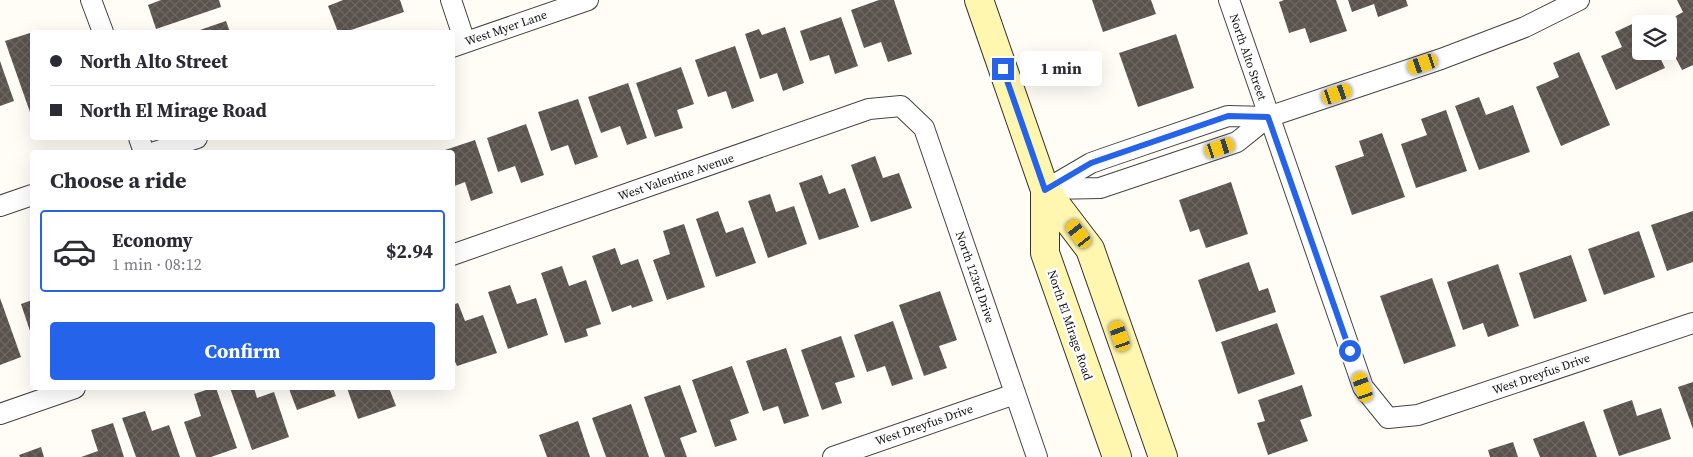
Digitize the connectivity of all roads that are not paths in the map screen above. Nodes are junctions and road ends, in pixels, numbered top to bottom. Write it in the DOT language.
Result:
graph roads {
  1 [pos="91,0"];
  2 [pos="451,0"];
  3 [pos="588,0"];
  4 [pos="979,0"];
  5 [pos="1229,0"];
  6 [pos="1579,0"];
  7 [pos="102,30"];
  8 [pos="459,44"];
  9 [pos="901,106"];
  10 [pos="1268,117"];
  11 [pos="191,140"];
  12 [pos="161,150"];
  13 [pos="1045,190"];
  14 [pos="30,196"];
  15 [pos="0,206"];
  16 [pos="455,254"];
  17 [pos="1693,323"];
  18 [pos="69,390"];
  19 [pos="1015,394"];
  20 [pos="0,414"];
  21 [pos="1388,418"];
  22 [pos="833,457"];
  23 [pos="1037,457"];
  24 [pos="1117,457"];
  25 [pos="1163,457"];
  1 -- 7 [label="street"];
  2 -- 8 [label="street"];
  3 -- 8 [label="street, West Myer Lane"];
  4 -- 13 [label="main road, North El Mirage Road"];
  5 -- 10 [label="street, North Alto Street"];
  6 -- 10 [label="street"];
  9 -- 16 [label="street, West Valentine Avenue"];
  9 -- 19 [label="street, North 123rd Drive"];
  10 -- 13 [label="street"];
  10 -- 13 [label="street"];
  10 -- 21 [label="street, North Alto Street"];
  11 -- 12 [label="street"];
  13 -- 24 [label="main road, North El Mirage Road"];
  13 -- 25 [label="main road, North El Mirage Road"];
  14 -- 15 [label="street"];
  17 -- 21 [label="street, West Dreyfus Drive"];
  18 -- 20 [label="street"];
  19 -- 22 [label="street, West Dreyfus Drive"];
  19 -- 23 [label="street, North 123rd Drive"];
}
